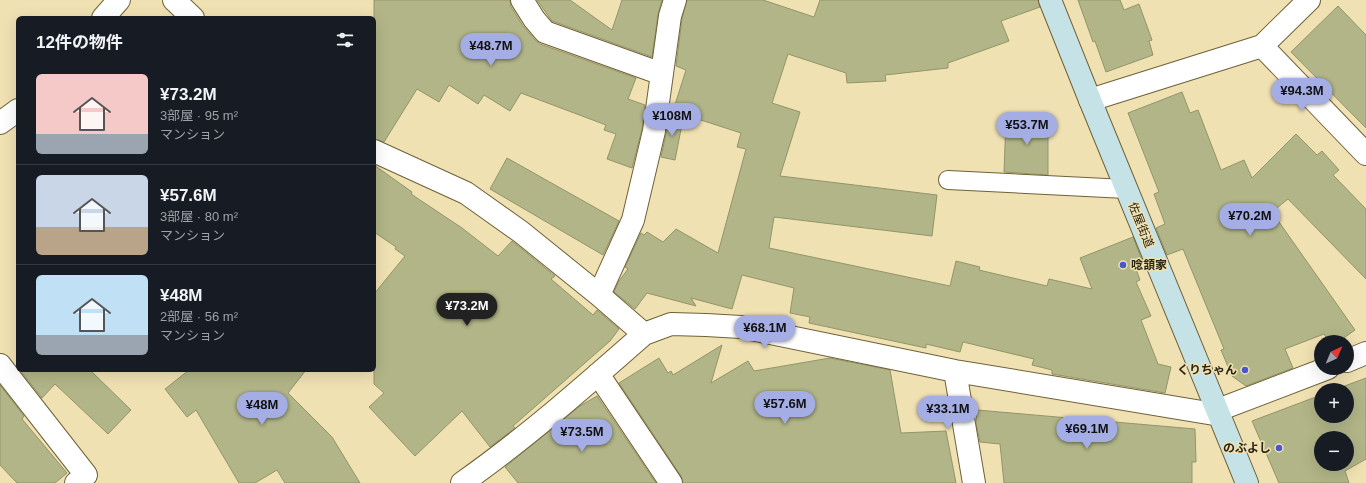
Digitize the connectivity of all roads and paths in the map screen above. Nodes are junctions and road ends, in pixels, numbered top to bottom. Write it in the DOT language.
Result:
graph roads {
  1 [pos="119,0"];
  2 [pos="174,0"];
  3 [pos="522,0"];
  4 [pos="675,0"];
  5 [pos="1050,0"];
  6 [pos="1309,0"];
  7 [pos="105,16"];
  8 [pos="191,16"];
  9 [pos="1262,46"];
  10 [pos="662,74"];
  11 [pos="1090,100"];
  12 [pos="16,111"];
  13 [pos="0,123"];
  14 [pos="376,152"];
  15 [pos="1366,154"];
  16 [pos="948,180"];
  17 [pos="1126,189"];
  18 [pos="599,295"];
  19 [pos="644,334"];
  20 [pos="1366,353"];
  21 [pos="1354,358"];
  22 [pos="0,365"];
  23 [pos="955,371"];
  24 [pos="598,374"];
  25 [pos="1314,374"];
  26 [pos="1219,412"];
  27 [pos="76,483"];
  28 [pos="462,483"];
  29 [pos="671,483"];
  30 [pos="974,483"];
  31 [pos="1247,483"];
  1 -- 7 [label="street"];
  2 -- 8 [label="street"];
  3 -- 10 [label="street"];
  4 -- 10 [label="street"];
  5 -- 11 [label="street, 佐屋街道"];
  6 -- 9 [label="street"];
  9 -- 11 [label="street"];
  9 -- 15 [label="street"];
  10 -- 18 [label="street"];
  11 -- 17 [label="street, 佐屋街道"];
  12 -- 13 [label="street"];
  14 -- 18 [label="street"];
  16 -- 17 [label="lane"];
  17 -- 26 [label="street, 佐屋街道"];
  18 -- 19 [label="street"];
  19 -- 23 [label="street"];
  19 -- 24 [label="street"];
  20 -- 21 [label="street"];
  22 -- 27 [label="street"];
  23 -- 26 [label="street"];
  23 -- 30 [label="street"];
  24 -- 28 [label="street"];
  24 -- 29 [label="street"];
  25 -- 26 [label="street"];
  26 -- 31 [label="street, 佐屋街道"];
}
